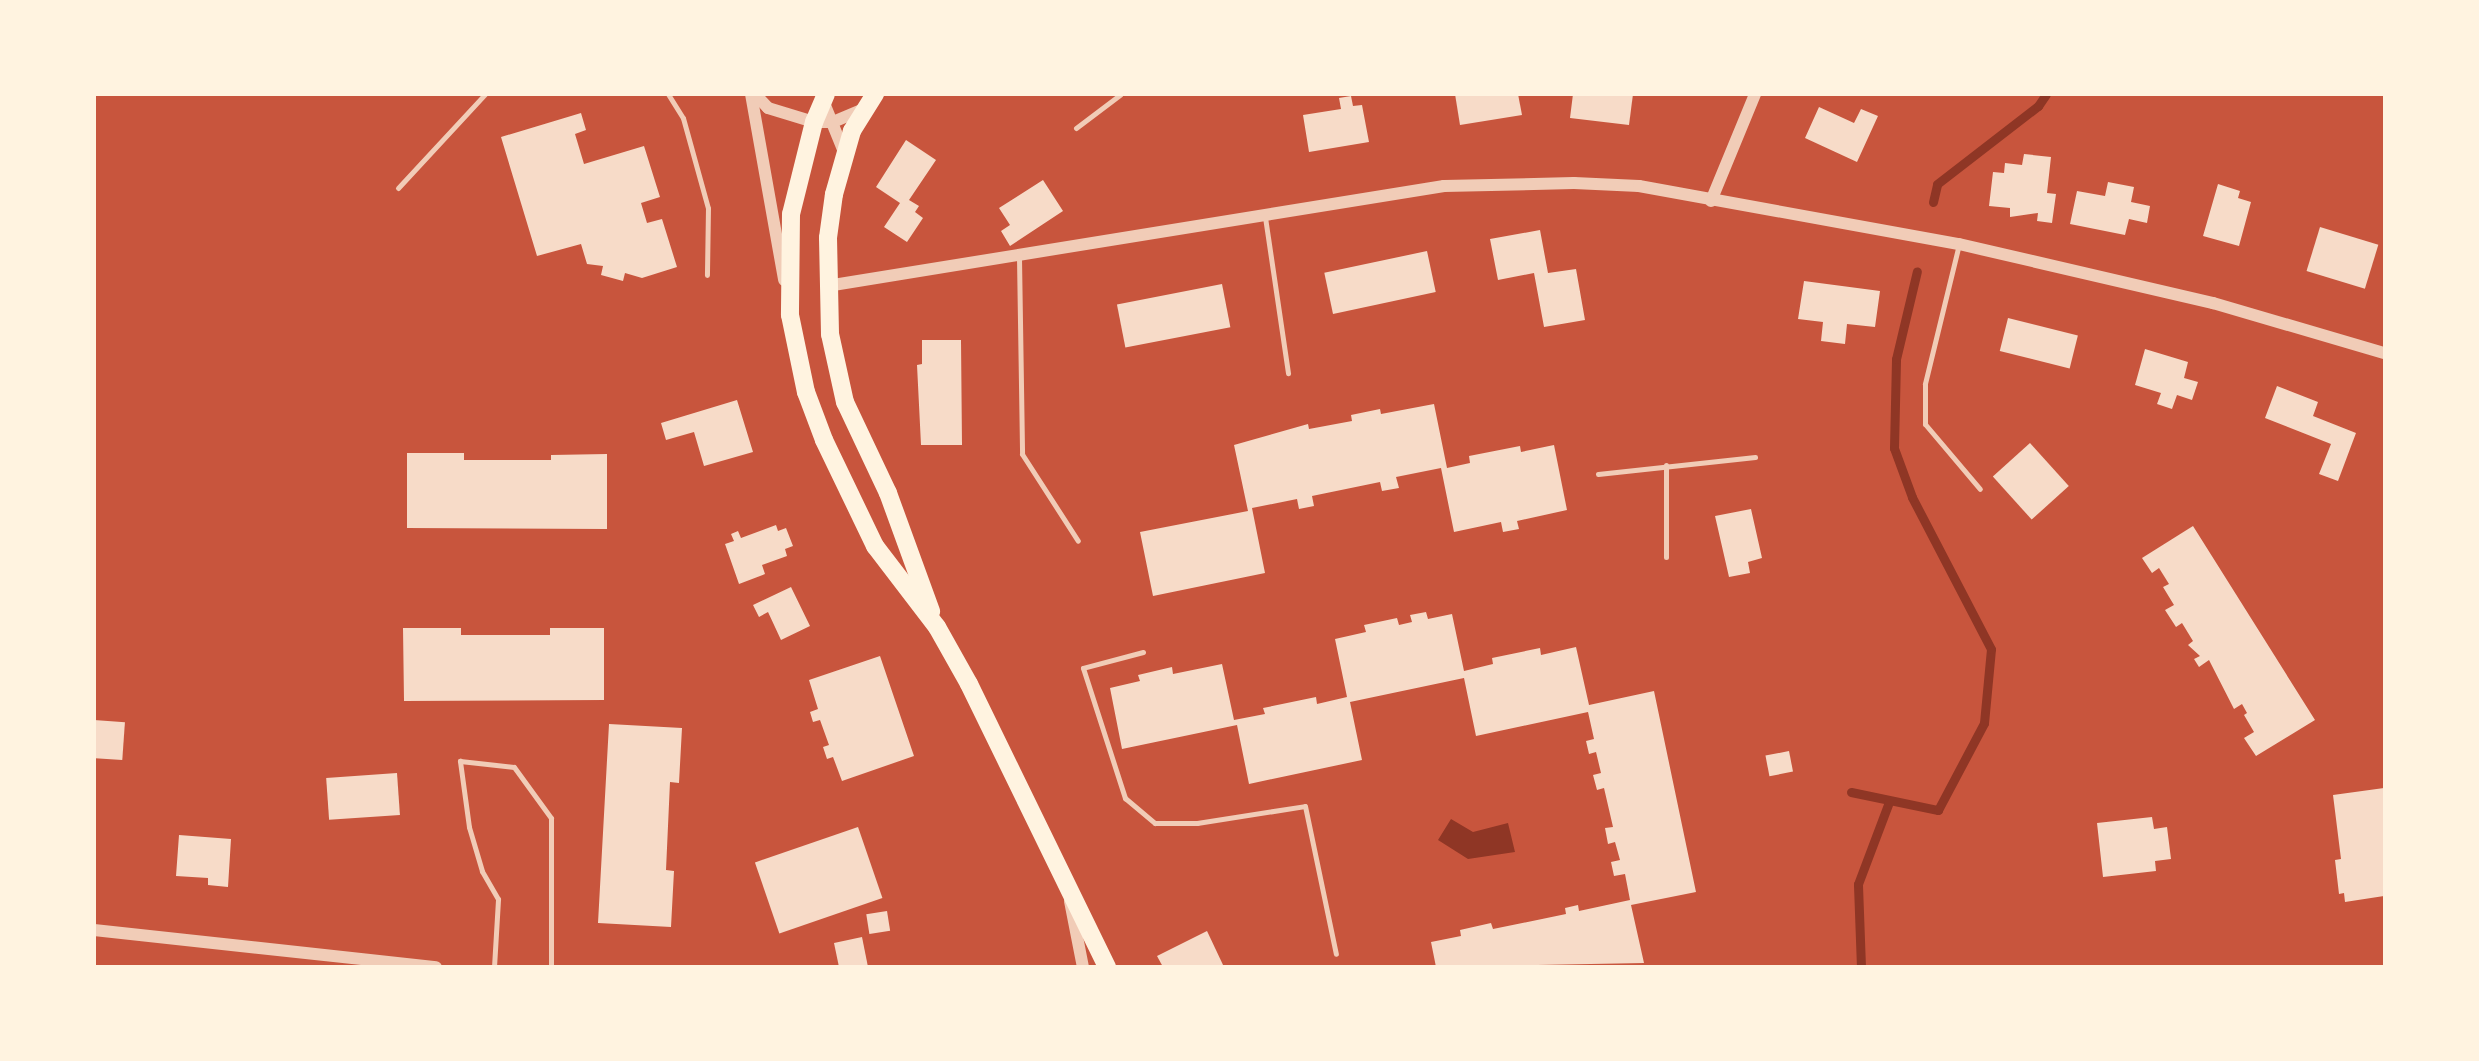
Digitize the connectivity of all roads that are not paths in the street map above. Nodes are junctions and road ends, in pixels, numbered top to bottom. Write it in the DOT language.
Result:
graph roads {
  1 [pos="485,94"];
  2 [pos="668,94"];
  3 [pos="753,94"];
  4 [pos="1121,94"];
  5 [pos="1755,94"];
  6 [pos="823,97"];
  7 [pos="871,101"];
  8 [pos="814,122"];
  9 [pos="833,122"];
  10 [pos="1076,128"];
  11 [pos="844,152"];
  12 [pos="398,188"];
  13 [pos="1711,201"];
  14 [pos="1265,217"];
  15 [pos="1959,244"];
  16 [pos="1019,258"];
  17 [pos="707,275"];
  18 [pos="827,286"];
  19 [pos="789,315"];
  20 [pos="2385,353"];
  21 [pos="1288,373"];
  22 [pos="1755,457"];
  23 [pos="1666,465"];
  24 [pos="1598,474"];
  25 [pos="1980,489"];
  26 [pos="1077,541"];
  27 [pos="1667,556"];
  28 [pos="937,627"];
  29 [pos="1143,652"];
  30 [pos="1065,880"];
  31 [pos="94,930"];
  32 [pos="1336,954"];
  33 [pos="436,967"];
  34 [pos="494,967"];
  35 [pos="551,967"];
  36 [pos="1083,967"];
  37 [pos="1107,967"];
  1 -- 12 [label="lane"];
  2 -- 17 [label="lane"];
  3 -- 8 [label="street"];
  3 -- 19 [label="street"];
  4 -- 10 [label="lane"];
  5 -- 13 [label="street"];
  6 -- 8 [label="main road"];
  6 -- 9 [label="street"];
  7 -- 9 [label="street"];
  7 -- 11 [label="main road"];
  8 -- 9 [label="street"];
  8 -- 19 [label="main road"];
  9 -- 11 [label="street"];
  11 -- 18 [label="main road"];
  13 -- 14 [label="street"];
  13 -- 15 [label="street"];
  14 -- 16 [label="street"];
  14 -- 21 [label="lane"];
  15 -- 20 [label="street"];
  15 -- 25 [label="lane"];
  16 -- 18 [label="street"];
  16 -- 26 [label="lane"];
  18 -- 28 [label="main road"];
  19 -- 28 [label="main road"];
  22 -- 23 [label="lane"];
  23 -- 24 [label="lane"];
  23 -- 27 [label="lane"];
  28 -- 30 [label="main road"];
  29 -- 32 [label="lane"];
  30 -- 36 [label="street"];
  30 -- 37 [label="main road"];
  31 -- 33 [label="street"];
  34 -- 35 [label="lane"];
}
